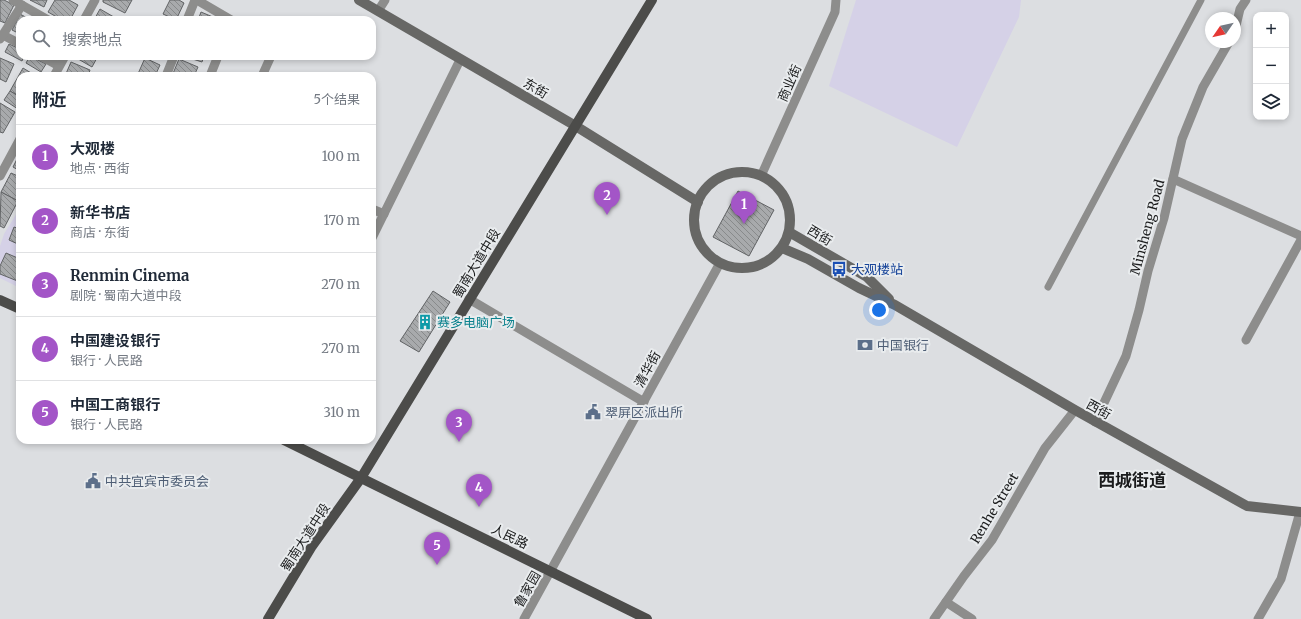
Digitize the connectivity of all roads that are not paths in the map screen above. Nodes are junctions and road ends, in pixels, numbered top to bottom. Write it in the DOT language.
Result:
graph roads {
  1 [pos="13,0"];
  2 [pos="95,0"];
  3 [pos="196,0"];
  4 [pos="359,0"];
  5 [pos="385,0"];
  6 [pos="652,0"];
  7 [pos="836,0"];
  8 [pos="1201,0"];
  9 [pos="1246,0"];
  10 [pos="22,6"];
  11 [pos="378,11"];
  12 [pos="1239,12"];
  13 [pos="41,16"];
  14 [pos="86,16"];
  15 [pos="190,16"];
  16 [pos="224,16"];
  17 [pos="2,37"];
  18 [pos="16,42"];
  19 [pos="1226,48"];
  20 [pos="49,60"];
  21 [pos="63,60"];
  22 [pos="172,60"];
  23 [pos="216,60"];
  24 [pos="269,60"];
  25 [pos="460,60"];
  26 [pos="59,66"];
  27 [pos="56,72"];
  28 [pos="168,72"];
  29 [pos="212,72"];
  30 [pos="264,72"];
  31 [pos="574,125"];
  32 [pos="16,146"];
  33 [pos="0,176"];
  34 [pos="761,176"];
  35 [pos="1174,179"];
  36 [pos="698,202"];
  37 [pos="376,211"];
  38 [pos="384,214"];
  39 [pos="376,230"];
  40 [pos="789,232"];
  41 [pos="1301,236"];
  42 [pos="1301,240"];
  43 [pos="782,248"];
  44 [pos="720,263"];
  45 [pos="1048,287"];
  46 [pos="469,299"];
  47 [pos="0,300"];
  48 [pos="895,305"];
  49 [pos="16,308"];
  50 [pos="1246,340"];
  51 [pos="644,402"];
  52 [pos="1075,410"];
  53 [pos="1096,422"];
  54 [pos="292,444"];
  55 [pos="361,478"];
  56 [pos="1300,512"];
  57 [pos="552,571"];
  58 [pos="946,602"];
  59 [pos="268,619"];
  60 [pos="524,619"];
  61 [pos="647,619"];
  62 [pos="934,619"];
  63 [pos="972,619"];
  64 [pos="1258,619"];
  1 -- 10 [label="street"];
  2 -- 14 [label="street"];
  3 -- 15 [label="street"];
  3 -- 16 [label="street"];
  4 -- 11 [label="main road, 东街"];
  5 -- 11 [label="street"];
  6 -- 31 [label="main road, 蜀南大道中段"];
  7 -- 34 [label="street, 商业街"];
  8 -- 45 [label="street"];
  9 -- 12 [label="street"];
  10 -- 13 [label="street"];
  10 -- 17 [label="street"];
  11 -- 25 [label="main road, 东街"];
  17 -- 18 [label="street"];
  19 -- 35 [label="street, Minsheng Road"];
  20 -- 26 [label="street"];
  21 -- 26 [label="street"];
  22 -- 28 [label="street"];
  23 -- 29 [label="street"];
  24 -- 30 [label="street"];
  25 -- 31 [label="main road, 东街"];
  25 -- 38 [label="street"];
  26 -- 27 [label="street"];
  31 -- 36 [label="main road, 东街"];
  31 -- 46 [label="main road, 蜀南大道中段"];
  32 -- 33 [label="street"];
  34 -- 36 [label="main road"];
  34 -- 40 [label="main road"];
  35 -- 41 [label="street"];
  35 -- 53 [label="street, Minsheng Road"];
  36 -- 44 [label="main road"];
  37 -- 38 [label="street"];
  38 -- 39 [label="street"];
  40 -- 43 [label="main road"];
  40 -- 48 [label="main road, 西街"];
  42 -- 50 [label="street"];
  43 -- 44 [label="main road"];
  43 -- 48 [label="main road, 西街"];
  44 -- 51 [label="street, 清华街"];
  46 -- 51 [label="street"];
  46 -- 55 [label="main road, 蜀南大道中段"];
  47 -- 49 [label="main road"];
  48 -- 52 [label="main road, 西街"];
  51 -- 57 [label="street, 清华街"];
  52 -- 53 [label="main road, 西街"];
  52 -- 58 [label="street, Renhe Street"];
  53 -- 56 [label="main road, 西街"];
  54 -- 55 [label="main road, 人民路"];
  55 -- 57 [label="main road, 人民路"];
  55 -- 59 [label="main road, 蜀南大道中段"];
  56 -- 64 [label="street"];
  57 -- 60 [label="street, 鲁家园"];
  57 -- 61 [label="main road, 人民路"];
  58 -- 62 [label="street, Renhe Street"];
  58 -- 63 [label="street"];
}
